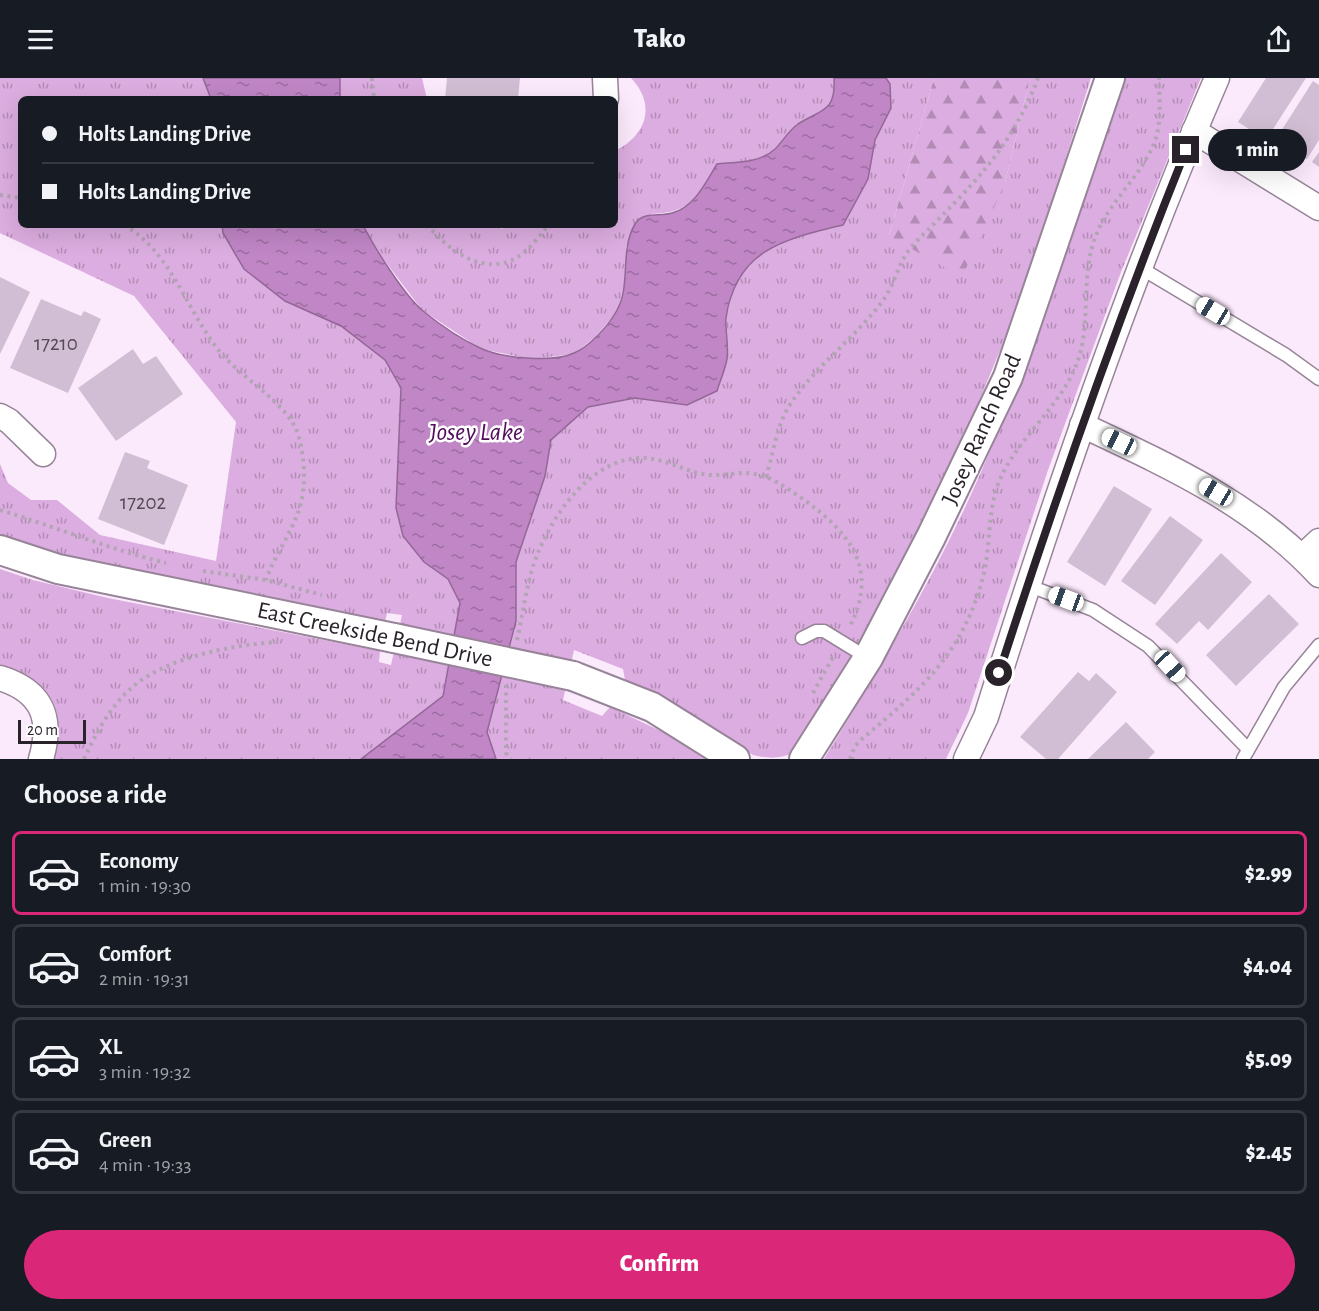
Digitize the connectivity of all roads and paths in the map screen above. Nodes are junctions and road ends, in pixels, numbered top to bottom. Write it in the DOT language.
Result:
graph roads {
  1 [pos="372,78"];
  2 [pos="605,78"];
  3 [pos="1038,78"];
  4 [pos="1110,78"];
  5 [pos="1159,78"];
  6 [pos="1217,78"];
  7 [pos="374,96"];
  8 [pos="606,96"];
  9 [pos="1194,131"];
  10 [pos="0,195"];
  11 [pos="18,198"];
  12 [pos="1319,207"];
  13 [pos="128,228"];
  14 [pos="430,228"];
  15 [pos="546,228"];
  16 [pos="1139,267"];
  17 [pos="1319,379"];
  18 [pos="0,416"];
  19 [pos="1082,425"];
  20 [pos="43,454"];
  21 [pos="766,477"];
  22 [pos="0,510"];
  23 [pos="1311,549"];
  24 [pos="0,550"];
  25 [pos="169,564"];
  26 [pos="197,570"];
  27 [pos="1319,575"];
  28 [pos="267,580"];
  29 [pos="1027,585"];
  30 [pos="334,598"];
  31 [pos="802,638"];
  32 [pos="283,641"];
  33 [pos="842,642"];
  34 [pos="1319,645"];
  35 [pos="514,650"];
  36 [pos="868,658"];
  37 [pos="0,678"];
  38 [pos="507,683"];
  39 [pos="810,700"];
  40 [pos="1245,754"];
  41 [pos="974,756"];
  42 [pos="41,759"];
  43 [pos="84,759"];
  44 [pos="511,759"];
  45 [pos="735,759"];
  46 [pos="804,759"];
  47 [pos="850,759"];
  1 -- 7 [label="path"];
  2 -- 8 [label="street"];
  3 -- 21 [label="path"];
  4 -- 36 [label="street, Josey Ranch Road"];
  5 -- 47 [label="path"];
  6 -- 9 [label="street"];
  9 -- 12 [label="street"];
  9 -- 16 [label="street"];
  10 -- 11 [label="path"];
  13 -- 28 [label="path"];
  14 -- 15 [label="path"];
  16 -- 17 [label="lane"];
  16 -- 19 [label="street"];
  18 -- 20 [label="street"];
  19 -- 23 [label="street"];
  19 -- 29 [label="street"];
  21 -- 33 [label="path"];
  21 -- 35 [label="path"];
  22 -- 25 [label="path"];
  23 -- 27 [label="street"];
  24 -- 45 [label="street, East Creekside Bend Drive, bridge"];
  26 -- 28 [label="path"];
  28 -- 30 [label="path"];
  29 -- 40 [label="lane"];
  29 -- 41 [label="street"];
  31 -- 33 [label="lane"];
  32 -- 43 [label="path"];
  33 -- 36 [label="lane"];
  33 -- 39 [label="path"];
  34 -- 40 [label="lane"];
  36 -- 46 [label="street, Josey Ranch Road"];
  37 -- 42 [label="street"];
  38 -- 44 [label="path"];
}
